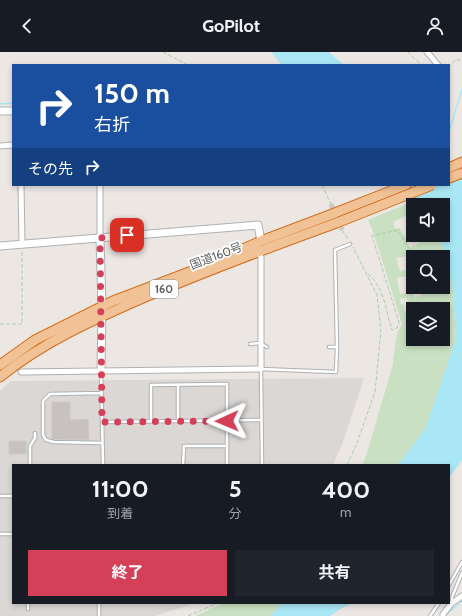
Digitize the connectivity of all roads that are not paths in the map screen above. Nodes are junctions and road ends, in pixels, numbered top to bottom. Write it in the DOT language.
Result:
graph roads {
  1 [pos="427,52"];
  2 [pos="437,64"];
  3 [pos="0,111"];
  4 [pos="12,111"];
  5 [pos="12,144"];
  6 [pos="0,146"];
  7 [pos="462,162"];
  8 [pos="450,168"];
  9 [pos="462,173"];
  10 [pos="450,178"];
  11 [pos="21,186"];
  12 [pos="100,186"];
  13 [pos="404,186"];
  14 [pos="429,186"];
  15 [pos="339,222"];
  16 [pos="100,238"];
  17 [pos="261,241"];
  18 [pos="22,244"];
  19 [pos="350,244"];
  20 [pos="0,246"];
  21 [pos="258,252"];
  22 [pos="102,307"];
  23 [pos="101,317"];
  24 [pos="250,344"];
  25 [pos="260,344"];
  26 [pos="267,347"];
  27 [pos="329,347"];
  28 [pos="336,347"];
  29 [pos="0,364"];
  30 [pos="261,369"];
  31 [pos="101,371"];
  32 [pos="21,372"];
  33 [pos="0,377"];
  34 [pos="178,385"];
  35 [pos="101,393"];
  36 [pos="261,420"];
  37 [pos="151,421"];
  38 [pos="178,421"];
  39 [pos="227,421"];
  40 [pos="102,422"];
  41 [pos="35,433"];
  42 [pos="102,443"];
  43 [pos="227,446"];
  44 [pos="30,464"];
  45 [pos="103,464"];
  46 [pos="183,464"];
  47 [pos="227,464"];
  48 [pos="262,464"];
  49 [pos="0,496"];
  50 [pos="12,496"];
  51 [pos="0,534"];
  52 [pos="12,534"];
  53 [pos="462,562"];
  54 [pos="462,573"];
  55 [pos="450,583"];
  56 [pos="462,596"];
  57 [pos="452,603"];
  58 [pos="28,604"];
  59 [pos="100,604"];
  60 [pos="438,604"];
  61 [pos="28,609"];
  62 [pos="99,615"];
  63 [pos="442,615"];
  64 [pos="430,616"];
  1 -- 2 [label="street"];
  3 -- 4 [label="street"];
  5 -- 6 [label="street"];
  7 -- 8 [label="highway"];
  9 -- 10 [label="highway"];
  11 -- 18 [label="street"];
  12 -- 16 [label="street"];
  13 -- 15 [label="highway, 160"];
  14 -- 15 [label="highway, 160, bridge"];
  15 -- 17 [label="highway, 国道160号 / 160"];
  15 -- 21 [label="highway, 国道160号 / 160"];
  16 -- 17 [label="street"];
  16 -- 18 [label="street"];
  16 -- 22 [label="street"];
  17 -- 22 [label="highway, 国道160号 / 160"];
  18 -- 20 [label="street"];
  19 -- 28 [label="lane"];
  21 -- 23 [label="highway, 国道160号 / 160"];
  21 -- 25 [label="street"];
  22 -- 23 [label="street"];
  22 -- 29 [label="highway, 国道160号 / 160"];
  23 -- 31 [label="street"];
  23 -- 33 [label="highway, 国道160号 / 160"];
  24 -- 25 [label="lane"];
  25 -- 26 [label="lane"];
  25 -- 30 [label="street"];
  27 -- 28 [label="lane"];
  28 -- 30 [label="lane"];
  30 -- 31 [label="street"];
  30 -- 36 [label="lane"];
  31 -- 32 [label="street"];
  31 -- 35 [label="lane"];
  34 -- 37 [label="lane"];
  34 -- 38 [label="lane"];
  34 -- 39 [label="lane"];
  35 -- 40 [label="lane"];
  35 -- 42 [label="lane"];
  36 -- 39 [label="lane"];
  36 -- 48 [label="lane"];
  37 -- 38 [label="lane"];
  37 -- 40 [label="lane"];
  38 -- 39 [label="lane"];
  39 -- 43 [label="lane"];
  40 -- 42 [label="lane"];
  41 -- 44 [label="lane"];
  42 -- 45 [label="lane"];
  43 -- 46 [label="lane"];
  43 -- 47 [label="lane"];
  49 -- 50 [label="lane"];
  51 -- 52 [label="lane"];
  53 -- 55 [label="lane"];
  54 -- 57 [label="lane"];
  56 -- 57 [label="street"];
  57 -- 63 [label="street"];
  58 -- 61 [label="lane"];
  59 -- 62 [label="lane"];
  60 -- 64 [label="lane"];
}
